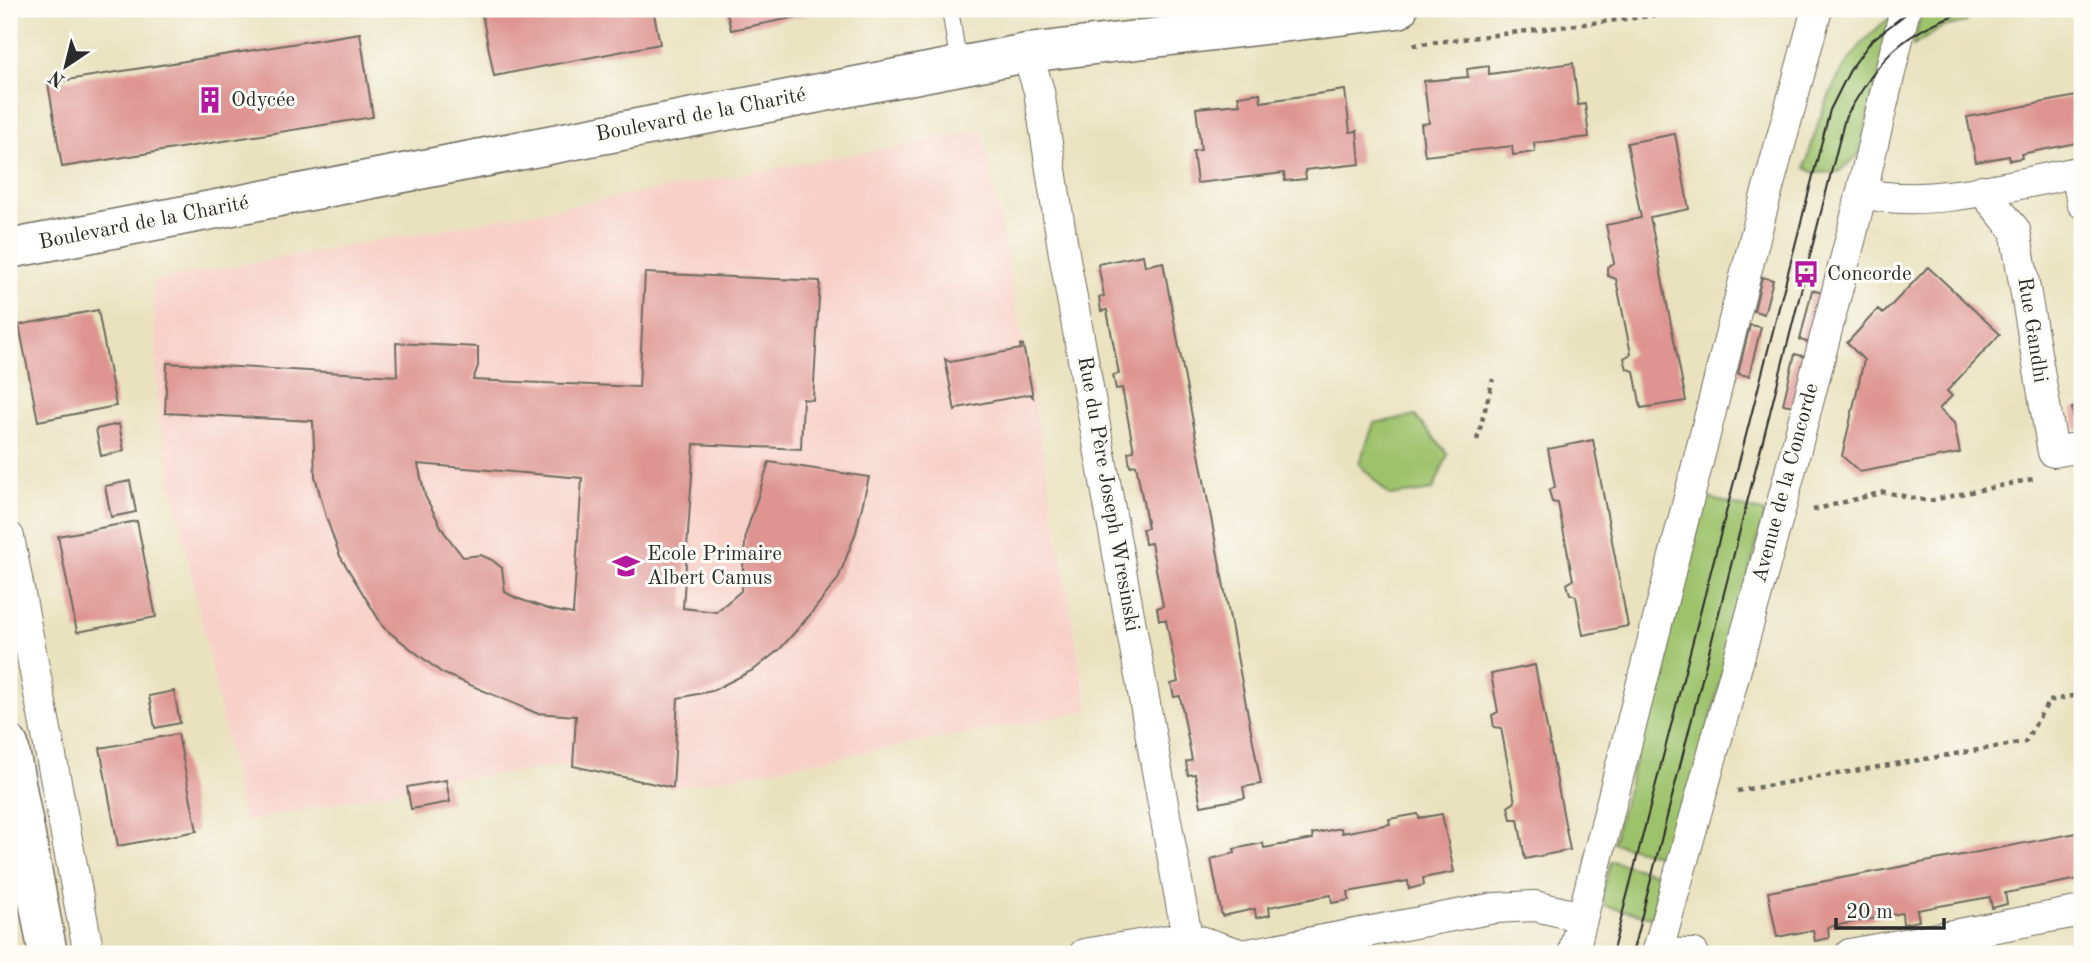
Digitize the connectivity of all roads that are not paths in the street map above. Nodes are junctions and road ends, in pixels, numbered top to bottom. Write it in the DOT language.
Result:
graph roads {
  1 [pos="950,9"];
  2 [pos="1398,9"];
  3 [pos="1817,9"];
  4 [pos="1905,9"];
  5 [pos="1027,52"];
  6 [pos="958,66"];
  7 [pos="2079,172"];
  8 [pos="1982,190"];
  9 [pos="1862,193"];
  10 [pos="2082,203"];
  11 [pos="9,249"];
  12 [pos="2082,447"];
  13 [pos="9,537"];
  14 [pos="9,746"];
  15 [pos="2082,911"];
  16 [pos="1582,917"];
  17 [pos="1187,937"];
  18 [pos="1657,953"];
  19 [pos="1866,953"];
  20 [pos="48,954"];
  21 [pos="89,954"];
  22 [pos="1084,954"];
  23 [pos="1240,954"];
  24 [pos="1248,954"];
  25 [pos="1573,954"];
  26 [pos="1694,954"];
  1 -- 6 [label="lane"];
  2 -- 5 [label="street, Boulevard de la Charité"];
  3 -- 16 [label="street"];
  4 -- 9 [label="street, Avenue de la Concorde"];
  5 -- 6 [label="street, Boulevard de la Charité"];
  5 -- 17 [label="street, Rue du Père Joseph Wresinski"];
  6 -- 11 [label="street, Boulevard de la Charité"];
  7 -- 8 [label="street"];
  7 -- 10 [label="street"];
  8 -- 9 [label="street"];
  8 -- 12 [label="street, Rue Gandhi"];
  9 -- 18 [label="street, Avenue de la Concorde"];
  13 -- 21 [label="street"];
  14 -- 20 [label="street"];
  15 -- 19 [label="street"];
  16 -- 24 [label="street"];
  16 -- 25 [label="street"];
  17 -- 22 [label="street"];
  17 -- 23 [label="street"];
  18 -- 26 [label="street"];
}
